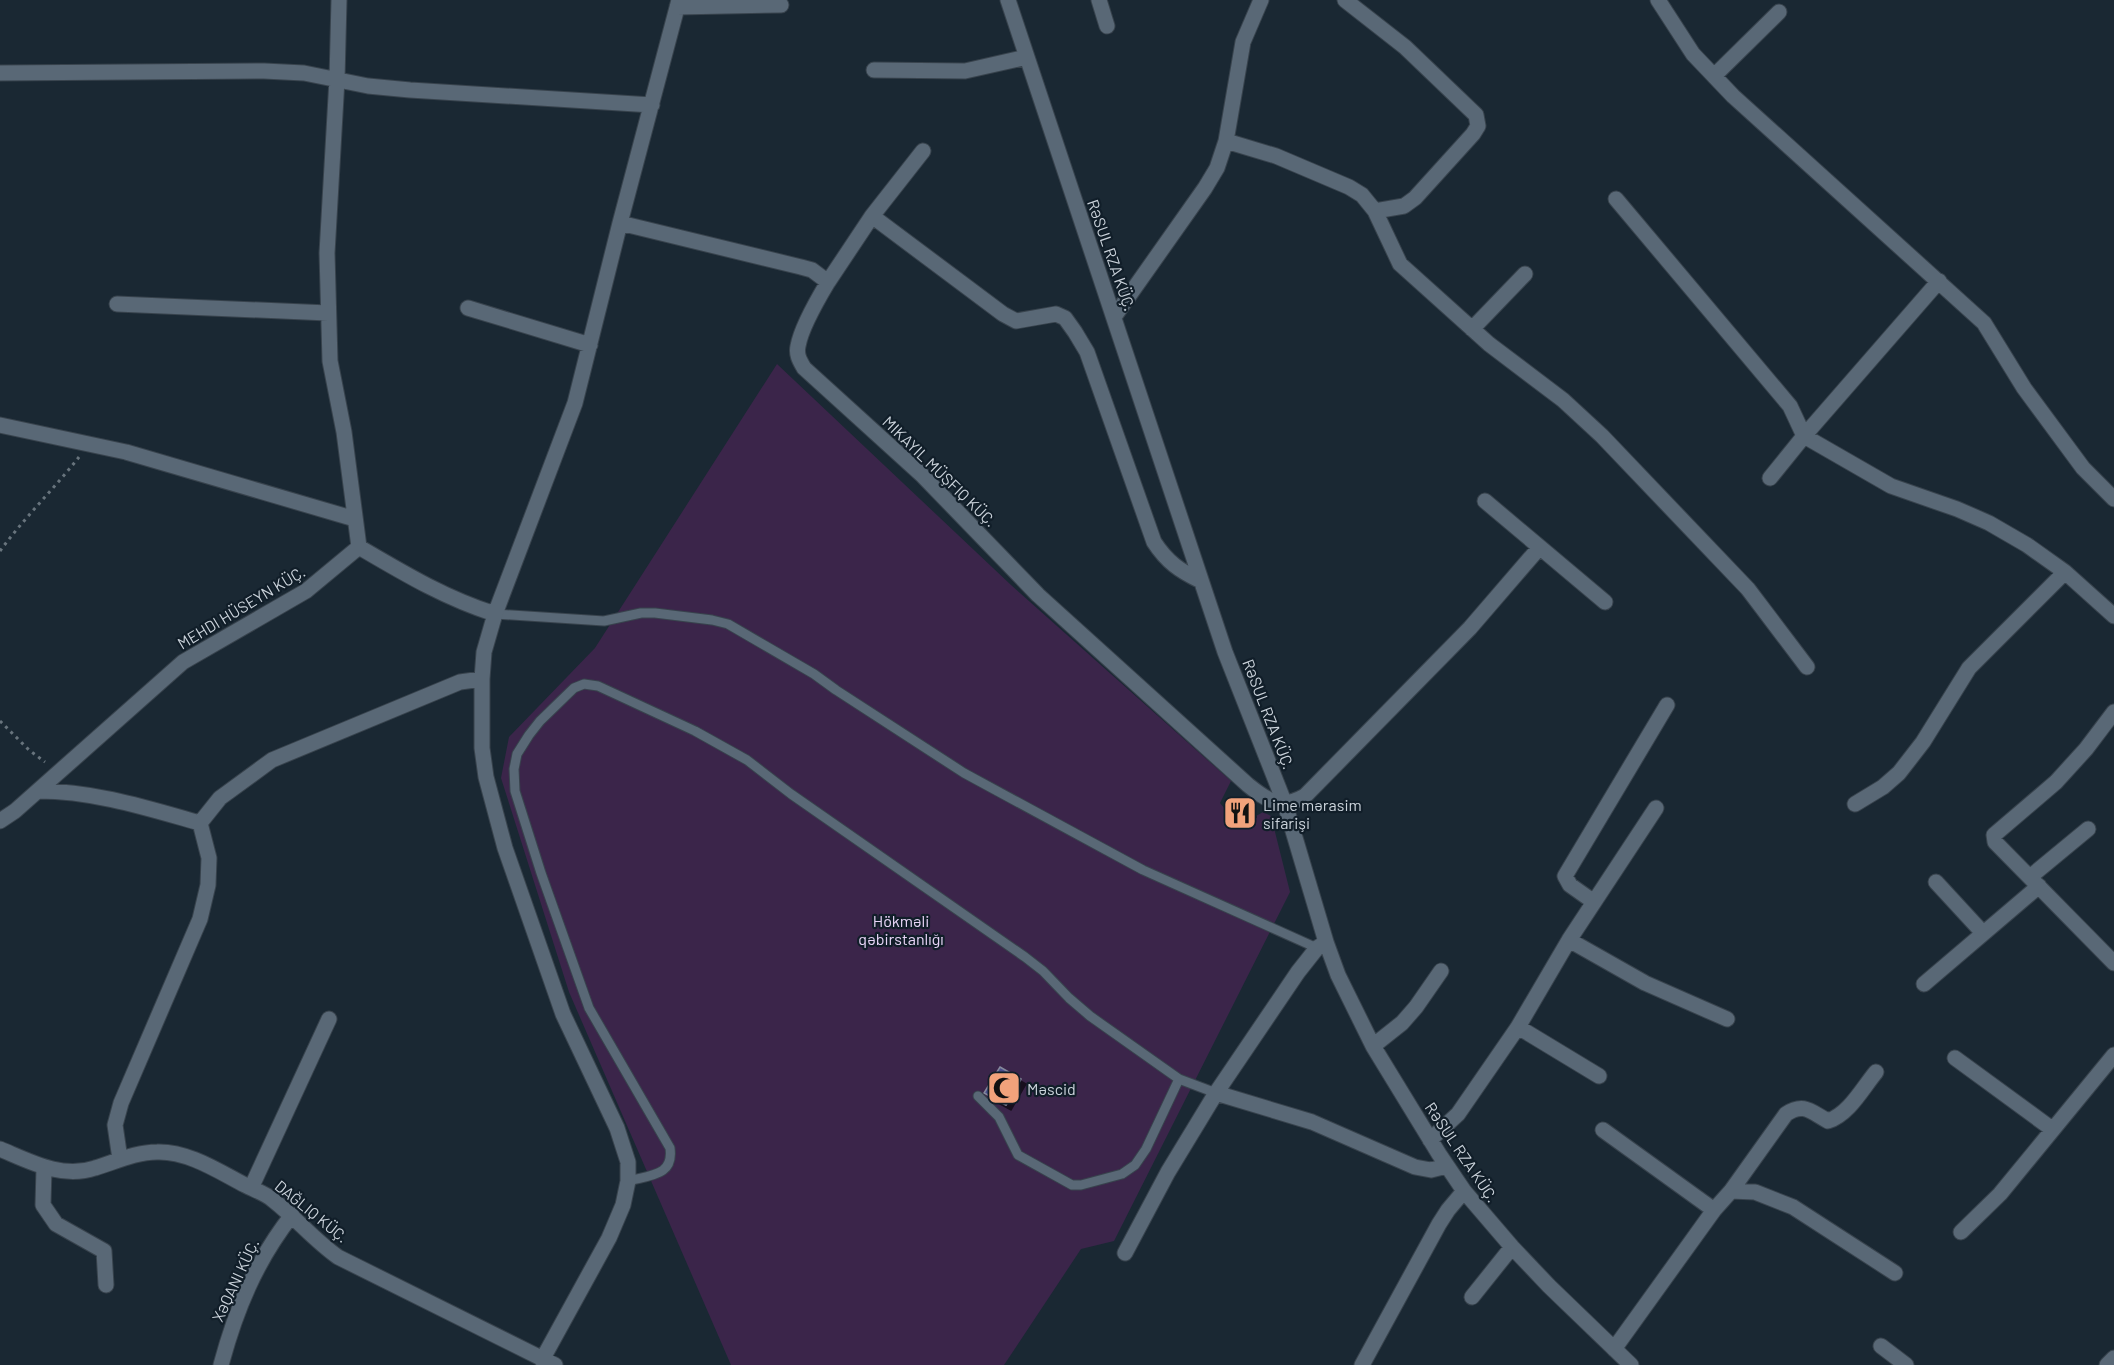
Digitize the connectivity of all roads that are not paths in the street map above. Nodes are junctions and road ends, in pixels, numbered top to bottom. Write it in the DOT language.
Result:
graph roads {
  1 [pos="339,0"];
  2 [pos="1008,0"];
  3 [pos="1099,0"];
  4 [pos="1261,0"];
  5 [pos="1345,0"];
  6 [pos="1658,0"];
  7 [pos="678,3"];
  8 [pos="781,5"];
  9 [pos="1779,12"];
  10 [pos="1107,26"];
  11 [pos="1027,57"];
  12 [pos="874,70"];
  13 [pos="0,73"];
  14 [pos="1714,76"];
  15 [pos="337,80"];
  16 [pos="652,105"];
  17 [pos="1226,141"];
  18 [pos="923,151"];
  19 [pos="1616,199"];
  20 [pos="1375,211"];
  21 [pos="872,216"];
  22 [pos="620,223"];
  23 [pos="1525,274"];
  24 [pos="1939,281"];
  25 [pos="828,282"];
  26 [pos="117,304"];
  27 [pos="468,308"];
  28 [pos="328,313"];
  29 [pos="1114,317"];
  30 [pos="1472,329"];
  31 [pos="590,345"];
  32 [pos="0,425"];
  33 [pos="1804,436"];
  34 [pos="1770,478"];
  35 [pos="2114,499"];
  36 [pos="1485,501"];
  37 [pos="356,519"];
  38 [pos="359,547"];
  39 [pos="1539,548"];
  40 [pos="2065,572"];
  41 [pos="1201,582"];
  42 [pos="1605,602"];
  43 [pos="2111,606"];
  44 [pos="495,614"];
  45 [pos="1807,667"];
  46 [pos="482,679"];
  47 [pos="1667,705"];
  48 [pos="2114,712"];
  49 [pos="38,791"];
  50 [pos="1285,804"];
  51 [pos="1855,804"];
  52 [pos="1656,808"];
  53 [pos="0,821"];
  54 [pos="200,823"];
  55 [pos="2088,829"];
  56 [pos="1936,882"];
  57 [pos="2034,882"];
  58 [pos="1594,902"];
  59 [pos="1983,933"];
  60 [pos="1569,940"];
  61 [pos="1321,945"];
  62 [pos="2114,963"];
  63 [pos="1441,971"];
  64 [pos="1924,984"];
  65 [pos="329,1018"];
  66 [pos="1728,1019"];
  67 [pos="1518,1027"];
  68 [pos="1373,1046"];
  69 [pos="2114,1055"];
  70 [pos="1955,1058"];
  71 [pos="1876,1072"];
  72 [pos="1599,1076"];
  73 [pos="1179,1079"];
  74 [pos="1215,1093"];
  75 [pos="978,1096"];
  76 [pos="1603,1130"];
  77 [pos="2052,1130"];
  78 [pos="1430,1140"];
  79 [pos="0,1149"];
  80 [pos="120,1159"];
  81 [pos="1447,1166"];
  82 [pos="44,1168"];
  83 [pos="628,1181"];
  84 [pos="251,1188"];
  85 [pos="1464,1191"];
  86 [pos="1731,1191"];
  87 [pos="1714,1210"];
  88 [pos="291,1215"];
  89 [pos="1961,1232"];
  90 [pos="1512,1247"];
  91 [pos="1125,1253"];
  92 [pos="1895,1273"];
  93 [pos="106,1285"];
  94 [pos="1473,1297"];
  95 [pos="1881,1346"];
  96 [pos="1614,1349"];
  97 [pos="2114,1358"];
  98 [pos="549,1362"];
  99 [pos="220,1365"];
  100 [pos="1362,1365"];
  101 [pos="1631,1365"];
  102 [pos="1906,1365"];
  103 [pos="2107,1365"];
  1 -- 15 [label="street"];
  2 -- 11 [label="street, RƏSUL RZA KÜÇ."];
  3 -- 10 [label="street"];
  4 -- 17 [label="street"];
  5 -- 20 [label="street"];
  6 -- 14 [label="street"];
  7 -- 8 [label="street"];
  7 -- 16 [label="street"];
  9 -- 14 [label="street"];
  11 -- 12 [label="street"];
  11 -- 29 [label="street, RƏSUL RZA KÜÇ."];
  13 -- 15 [label="street"];
  14 -- 24 [label="street"];
  15 -- 16 [label="street"];
  15 -- 28 [label="street"];
  16 -- 22 [label="street"];
  17 -- 20 [label="street"];
  17 -- 29 [label="street"];
  18 -- 21 [label="street"];
  19 -- 33 [label="street"];
  20 -- 30 [label="street"];
  21 -- 25 [label="street"];
  21 -- 41 [label="street"];
  22 -- 25 [label="street"];
  22 -- 31 [label="street"];
  23 -- 30 [label="street"];
  24 -- 33 [label="street"];
  24 -- 35 [label="street"];
  25 -- 50 [label="street"];
  26 -- 28 [label="street"];
  27 -- 31 [label="street"];
  28 -- 37 [label="street"];
  29 -- 41 [label="street, RƏSUL RZA KÜÇ."];
  30 -- 45 [label="street"];
  31 -- 44 [label="street"];
  32 -- 37 [label="street"];
  33 -- 34 [label="street"];
  33 -- 40 [label="street"];
  36 -- 39 [label="street"];
  37 -- 38 [label="street"];
  38 -- 44 [label="street"];
  38 -- 49 [label="street, MEHDI HÜSEYN KÜÇ."];
  39 -- 42 [label="street"];
  39 -- 50 [label="street"];
  40 -- 43 [label="street"];
  40 -- 51 [label="street"];
  41 -- 50 [label="street, RƏSUL RZA KÜÇ."];
  44 -- 46 [label="street"];
  44 -- 61 [label="lane"];
  46 -- 54 [label="street"];
  46 -- 83 [label="street"];
  47 -- 58 [label="street"];
  48 -- 57 [label="street"];
  49 -- 53 [label="street, MEHDI HÜSEYN KÜÇ."];
  49 -- 54 [label="street"];
  50 -- 61 [label="street, RƏSUL RZA KÜÇ."];
  52 -- 58 [label="street"];
  54 -- 80 [label="street"];
  55 -- 57 [label="street"];
  56 -- 59 [label="street"];
  57 -- 59 [label="street"];
  57 -- 62 [label="street"];
  58 -- 60 [label="street"];
  59 -- 64 [label="street"];
  60 -- 66 [label="street"];
  60 -- 67 [label="street"];
  61 -- 68 [label="street, RƏSUL RZA KÜÇ."];
  61 -- 74 [label="street"];
  63 -- 68 [label="street"];
  65 -- 84 [label="street"];
  67 -- 72 [label="street"];
  67 -- 78 [label="street"];
  68 -- 78 [label="street, RƏSUL RZA KÜÇ."];
  69 -- 77 [label="street"];
  70 -- 77 [label="street"];
  71 -- 86 [label="street"];
  73 -- 74 [label="lane"];
  73 -- 75 [label="lane"];
  73 -- 83 [label="lane"];
  74 -- 81 [label="street"];
  74 -- 91 [label="street"];
  76 -- 87 [label="street"];
  77 -- 89 [label="street"];
  78 -- 81 [label="street, RƏSUL RZA KÜÇ."];
  79 -- 82 [label="street"];
  80 -- 82 [label="street"];
  80 -- 84 [label="street"];
  81 -- 85 [label="street, RƏSUL RZA KÜÇ."];
  82 -- 93 [label="street"];
  83 -- 98 [label="street"];
  84 -- 88 [label="street"];
  85 -- 90 [label="street, RƏSUL RZA KÜÇ."];
  85 -- 100 [label="street"];
  86 -- 87 [label="street"];
  86 -- 92 [label="street"];
  87 -- 96 [label="street"];
  88 -- 98 [label="street"];
  88 -- 99 [label="street, XƏQANI KÜÇ."];
  90 -- 94 [label="street"];
  90 -- 96 [label="street, RƏSUL RZA KÜÇ."];
  95 -- 102 [label="street"];
  96 -- 101 [label="street, RƏSUL RZA KÜÇ."];
  97 -- 103 [label="street"];
}
